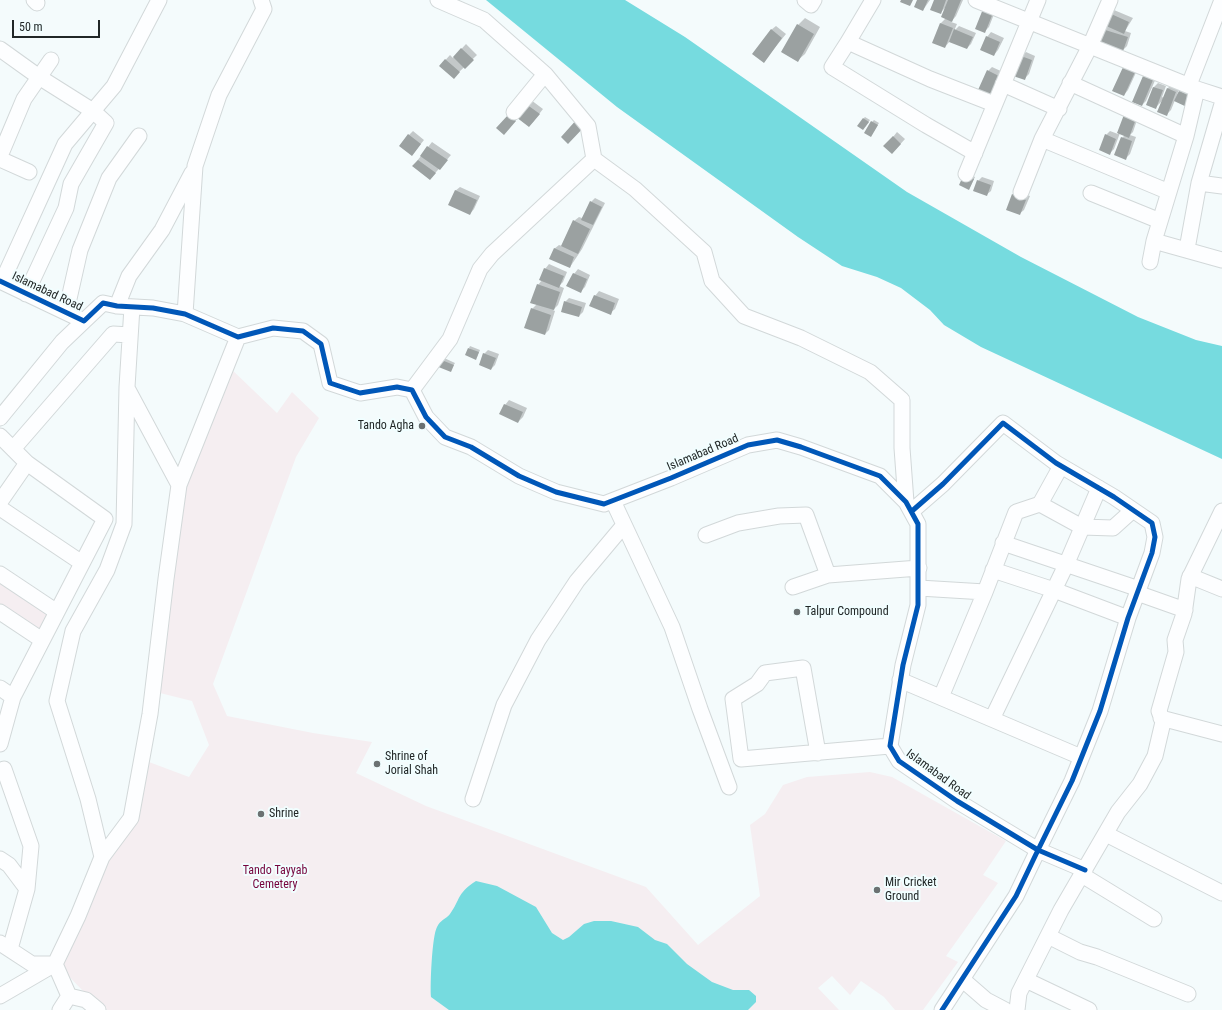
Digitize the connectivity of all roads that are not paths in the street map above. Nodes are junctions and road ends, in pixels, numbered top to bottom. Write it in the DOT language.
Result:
graph roads {
  1 [pos="159,0"];
  2 [pos="261,0"];
  3 [pos="438,0"];
  4 [pos="805,0"];
  5 [pos="814,0"];
  6 [pos="873,0"];
  7 [pos="976,0"];
  8 [pos="1038,0"];
  9 [pos="1110,0"];
  10 [pos="1222,0"];
  11 [pos="1028,21"];
  12 [pos="848,42"];
  13 [pos="1090,46"];
  14 [pos="0,49"];
  15 [pos="51,60"];
  16 [pos="545,74"];
  17 [pos="39,77"];
  18 [pos="1070,83"];
  19 [pos="1003,84"];
  20 [pos="1193,87"];
  21 [pos="1222,97"];
  22 [pos="994,104"];
  23 [pos="1222,104"];
  24 [pos="1059,109"];
  25 [pos="93,111"];
  26 [pos="514,112"];
  27 [pos="139,136"];
  28 [pos="1186,136"];
  29 [pos="1042,139"];
  30 [pos="975,152"];
  31 [pos="0,158"];
  32 [pos="594,159"];
  33 [pos="195,166"];
  34 [pos="29,172"];
  35 [pos="966,174"];
  36 [pos="1199,183"];
  37 [pos="1222,186"];
  38 [pos="1021,192"];
  39 [pos="1168,192"];
  40 [pos="1091,193"];
  41 [pos="1160,221"];
  42 [pos="1154,240"];
  43 [pos="1187,249"];
  44 [pos="1222,260"];
  45 [pos="1150,262"];
  46 [pos="1,281"];
  47 [pos="26,294"];
  48 [pos="124,306"];
  49 [pos="66,312"];
  50 [pos="185,314"];
  51 [pos="84,321"];
  52 [pos="130,335"];
  53 [pos="238,337"];
  54 [pos="127,387"];
  55 [pos="412,390"];
  56 [pos="0,418"];
  57 [pos="0,436"];
  58 [pos="13,449"];
  59 [pos="27,463"];
  60 [pos="1060,466"];
  61 [pos="179,485"];
  62 [pos="1099,488"];
  63 [pos="613,501"];
  64 [pos="0,502"];
  65 [pos="1040,504"];
  66 [pos="909,506"];
  67 [pos="0,508"];
  68 [pos="1133,510"];
  69 [pos="1222,511"];
  70 [pos="624,525"];
  71 [pos="1082,527"];
  72 [pos="706,535"];
  73 [pos="1003,543"];
  74 [pos="82,563"];
  75 [pos="1066,565"];
  76 [pos="919,568"];
  77 [pos="993,570"];
  78 [pos="0,574"];
  79 [pos="828,575"];
  80 [pos="1190,576"];
  81 [pos="793,587"];
  82 [pos="919,588"];
  83 [pos="1222,589"];
  84 [pos="1054,590"];
  85 [pos="1138,591"];
  86 [pos="985,592"];
  87 [pos="1185,610"];
  88 [pos="0,612"];
  89 [pos="57,612"];
  90 [pos="1128,618"];
  91 [pos="42,640"];
  92 [pos="900,680"];
  93 [pos="0,688"];
  94 [pos="13,697"];
  95 [pos="941,697"];
  96 [pos="1161,718"];
  97 [pos="992,719"];
  98 [pos="1222,734"];
  99 [pos="0,744"];
  100 [pos="890,746"];
  101 [pos="818,753"];
  102 [pos="1081,757"];
  103 [pos="1,770"];
  104 [pos="730,787"];
  105 [pos="473,799"];
  106 [pos="1106,834"];
  107 [pos="1038,850"];
  108 [pos="102,857"];
  109 [pos="0,859"];
  110 [pos="1083,873"];
  111 [pos="27,889"];
  112 [pos="1222,893"];
  113 [pos="1154,919"];
  114 [pos="1048,936"];
  115 [pos="5,946"];
  116 [pos="55,964"];
  117 [pos="962,980"];
  118 [pos="1026,980"];
  119 [pos="1188,994"];
  120 [pos="0,996"];
  121 [pos="69,996"];
  122 [pos="60,1010"];
  123 [pos="98,1010"];
  124 [pos="942,1010"];
  125 [pos="1005,1010"];
  126 [pos="1017,1010"];
  127 [pos="1089,1010"];
  1 -- 25 [label="street"];
  2 -- 33 [label="street"];
  3 -- 16 [label="street"];
  4 -- 5 [label="street"];
  6 -- 12 [label="street"];
  7 -- 11 [label="street"];
  8 -- 11 [label="street"];
  9 -- 13 [label="street"];
  10 -- 20 [label="street"];
  11 -- 13 [label="street"];
  11 -- 19 [label="street"];
  12 -- 22 [label="street"];
  12 -- 30 [label="street"];
  13 -- 18 [label="street"];
  13 -- 20 [label="street"];
  14 -- 17 [label="street"];
  15 -- 17 [label="street"];
  16 -- 26 [label="street"];
  16 -- 32 [label="street"];
  17 -- 25 [label="street"];
  17 -- 31 [label="street"];
  18 -- 24 [label="street"];
  18 -- 28 [label="street"];
  19 -- 22 [label="street"];
  19 -- 24 [label="street"];
  20 -- 21 [label="street"];
  20 -- 28 [label="street"];
  22 -- 30 [label="street"];
  23 -- 36 [label="street"];
  24 -- 29 [label="street"];
  25 -- 46 [label="street"];
  25 -- 47 [label="street"];
  27 -- 49 [label="street"];
  28 -- 39 [label="street"];
  29 -- 38 [label="street"];
  29 -- 39 [label="street"];
  30 -- 35 [label="street"];
  31 -- 34 [label="street"];
  32 -- 55 [label="street"];
  32 -- 66 [label="street"];
  33 -- 48 [label="street"];
  33 -- 50 [label="street"];
  36 -- 37 [label="street"];
  36 -- 43 [label="street"];
  39 -- 41 [label="street"];
  40 -- 41 [label="street"];
  41 -- 42 [label="street"];
  42 -- 43 [label="street"];
  42 -- 45 [label="street"];
  43 -- 44 [label="street"];
  46 -- 47 [label="street, Islamabad Road"];
  47 -- 49 [label="street, Islamabad Road"];
  48 -- 50 [label="street, Islamabad Road"];
  48 -- 51 [label="street, Islamabad Road"];
  48 -- 52 [label="street"];
  49 -- 51 [label="street, Islamabad Road"];
  50 -- 53 [label="street, Islamabad Road"];
  51 -- 56 [label="street"];
  52 -- 54 [label="street"];
  52 -- 58 [label="street"];
  53 -- 55 [label="street"];
  53 -- 61 [label="street"];
  54 -- 61 [label="street"];
  54 -- 108 [label="street"];
  55 -- 63 [label="street, Islamabad Road"];
  57 -- 58 [label="street"];
  58 -- 59 [label="street"];
  59 -- 64 [label="street"];
  59 -- 74 [label="street"];
  60 -- 62 [label="street"];
  60 -- 65 [label="street"];
  60 -- 66 [label="street"];
  61 -- 108 [label="street"];
  62 -- 68 [label="street"];
  62 -- 71 [label="street"];
  63 -- 66 [label="street, Islamabad Road"];
  63 -- 70 [label="street"];
  65 -- 71 [label="street"];
  65 -- 73 [label="street"];
  66 -- 76 [label="street, Islamabad Road"];
  67 -- 74 [label="street"];
  68 -- 71 [label="street"];
  68 -- 85 [label="street"];
  69 -- 80 [label="street"];
  70 -- 104 [label="street"];
  70 -- 105 [label="street"];
  71 -- 75 [label="street"];
  72 -- 79 [label="street"];
  73 -- 75 [label="street"];
  73 -- 77 [label="street"];
  74 -- 89 [label="street"];
  75 -- 84 [label="street"];
  75 -- 85 [label="street"];
  76 -- 79 [label="street"];
  76 -- 82 [label="street, Islamabad Road"];
  77 -- 84 [label="street"];
  77 -- 86 [label="street"];
  78 -- 89 [label="street"];
  79 -- 81 [label="street"];
  80 -- 83 [label="street"];
  80 -- 87 [label="street"];
  82 -- 86 [label="street"];
  82 -- 92 [label="street, Islamabad Road"];
  84 -- 90 [label="street"];
  84 -- 97 [label="street"];
  85 -- 87 [label="street"];
  85 -- 90 [label="street"];
  86 -- 95 [label="street"];
  87 -- 96 [label="street"];
  88 -- 91 [label="street"];
  89 -- 91 [label="street"];
  90 -- 102 [label="street"];
  91 -- 94 [label="street"];
  92 -- 95 [label="street"];
  92 -- 100 [label="street, Islamabad Road"];
  93 -- 94 [label="street"];
  94 -- 99 [label="street"];
  95 -- 97 [label="street"];
  96 -- 98 [label="street"];
  96 -- 106 [label="street"];
  97 -- 102 [label="street"];
  99 -- 103 [label="street"];
  100 -- 101 [label="street"];
  100 -- 107 [label="street, Islamabad Road"];
  101 -- 101 [label="street"];
  102 -- 107 [label="street"];
  103 -- 111 [label="street"];
  106 -- 110 [label="street"];
  106 -- 112 [label="street"];
  107 -- 110 [label="street, Islamabad Road"];
  107 -- 117 [label="street"];
  108 -- 116 [label="street"];
  109 -- 111 [label="street"];
  110 -- 113 [label="street, Islamabad Road"];
  110 -- 114 [label="street"];
  111 -- 115 [label="street"];
  114 -- 118 [label="street"];
  114 -- 119 [label="street"];
  115 -- 116 [label="street"];
  116 -- 120 [label="street"];
  116 -- 121 [label="street"];
  117 -- 124 [label="street"];
  117 -- 125 [label="street"];
  118 -- 126 [label="street"];
  118 -- 127 [label="street"];
  121 -- 122 [label="street"];
  121 -- 123 [label="street"];
}
